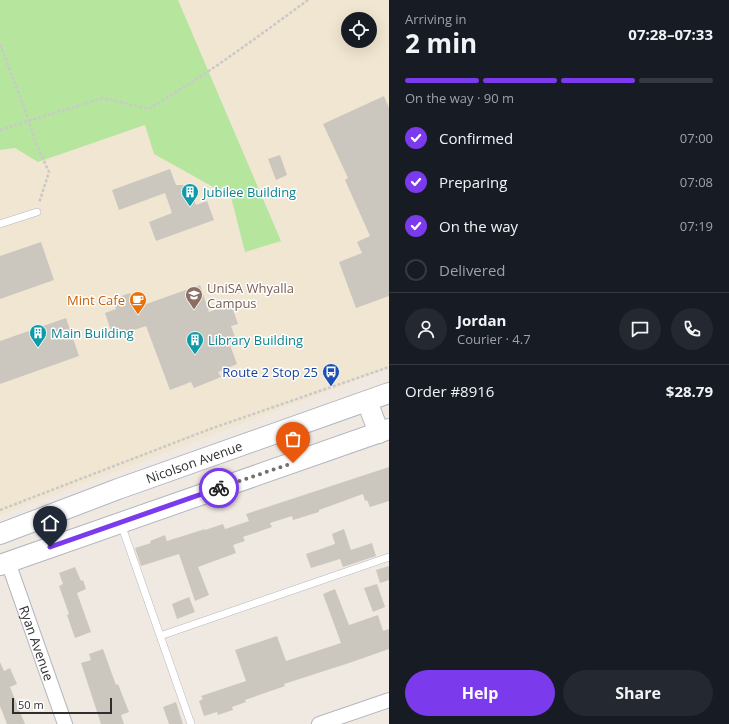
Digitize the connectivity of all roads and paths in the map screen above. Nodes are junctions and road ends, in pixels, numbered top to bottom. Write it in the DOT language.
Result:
graph roads {
  1 [pos="308,0"];
  2 [pos="0,44"];
  3 [pos="29,121"];
  4 [pos="0,130"];
  5 [pos="37,212"];
  6 [pos="0,224"];
  7 [pos="389,367"];
  8 [pos="389,393"];
  9 [pos="367,401"];
  10 [pos="384,431"];
  11 [pos="0,510"];
  12 [pos="121,523"];
  13 [pos="0,534"];
  14 [pos="389,557"];
  15 [pos="4,564"];
  16 [pos="160,636"];
  17 [pos="389,700"];
  18 [pos="356,718"];
  19 [pos="65,724"];
  20 [pos="191,724"];
  21 [pos="319,724"];
  1 -- 3 [label="path"];
  2 -- 3 [label="path"];
  3 -- 4 [label="path"];
  3 -- 5 [label="path"];
  5 -- 6 [label="lane"];
  7 -- 11 [label="path"];
  8 -- 9 [label="main road, Nicolson Avenue"];
  9 -- 10 [label="main road"];
  9 -- 13 [label="main road, Nicolson Avenue"];
  10 -- 12 [label="main road"];
  12 -- 15 [label="main road"];
  12 -- 16 [label="lane"];
  14 -- 16 [label="lane"];
  15 -- 19 [label="street, Ryan Avenue"];
  16 -- 20 [label="lane"];
  17 -- 18 [label="street"];
  18 -- 21 [label="street"];
}
